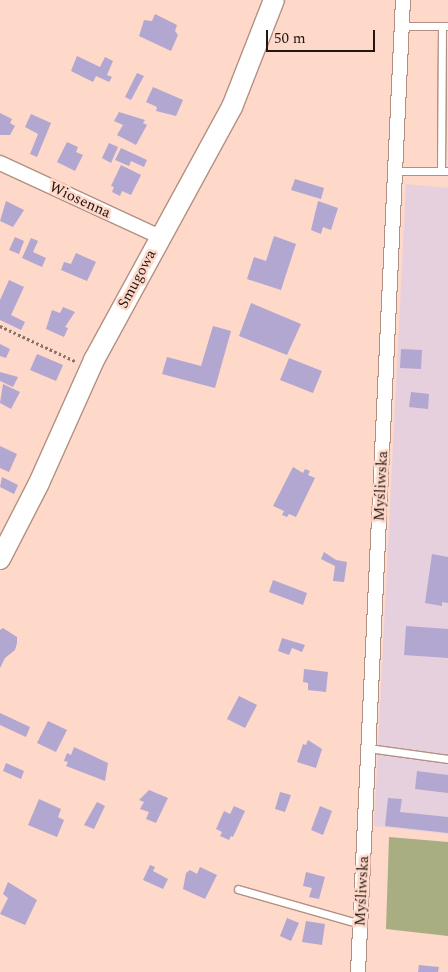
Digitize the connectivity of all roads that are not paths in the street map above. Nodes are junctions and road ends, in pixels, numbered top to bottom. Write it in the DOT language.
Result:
graph roads {
  1 [pos="274,0"];
  2 [pos="403,0"];
  3 [pos="402,26"];
  4 [pos="445,26"];
  5 [pos="0,163"];
  6 [pos="396,171"];
  7 [pos="444,171"];
  8 [pos="160,237"];
  9 [pos="0,559"];
  10 [pos="368,748"];
  11 [pos="448,759"];
  12 [pos="238,889"];
  13 [pos="361,924"];
  14 [pos="358,972"];
  1 -- 8 [label="street, Smugowa"];
  2 -- 3 [label="street, Myśliwska"];
  3 -- 4 [label="lane"];
  3 -- 6 [label="street, Myśliwska"];
  4 -- 7 [label="lane"];
  5 -- 8 [label="street, Wiosenna"];
  6 -- 7 [label="lane"];
  6 -- 10 [label="street, Myśliwska"];
  8 -- 9 [label="street, Smugowa"];
  10 -- 11 [label="lane"];
  10 -- 13 [label="street, Myśliwska"];
  12 -- 13 [label="lane"];
  13 -- 14 [label="street, Myśliwska"];
}
